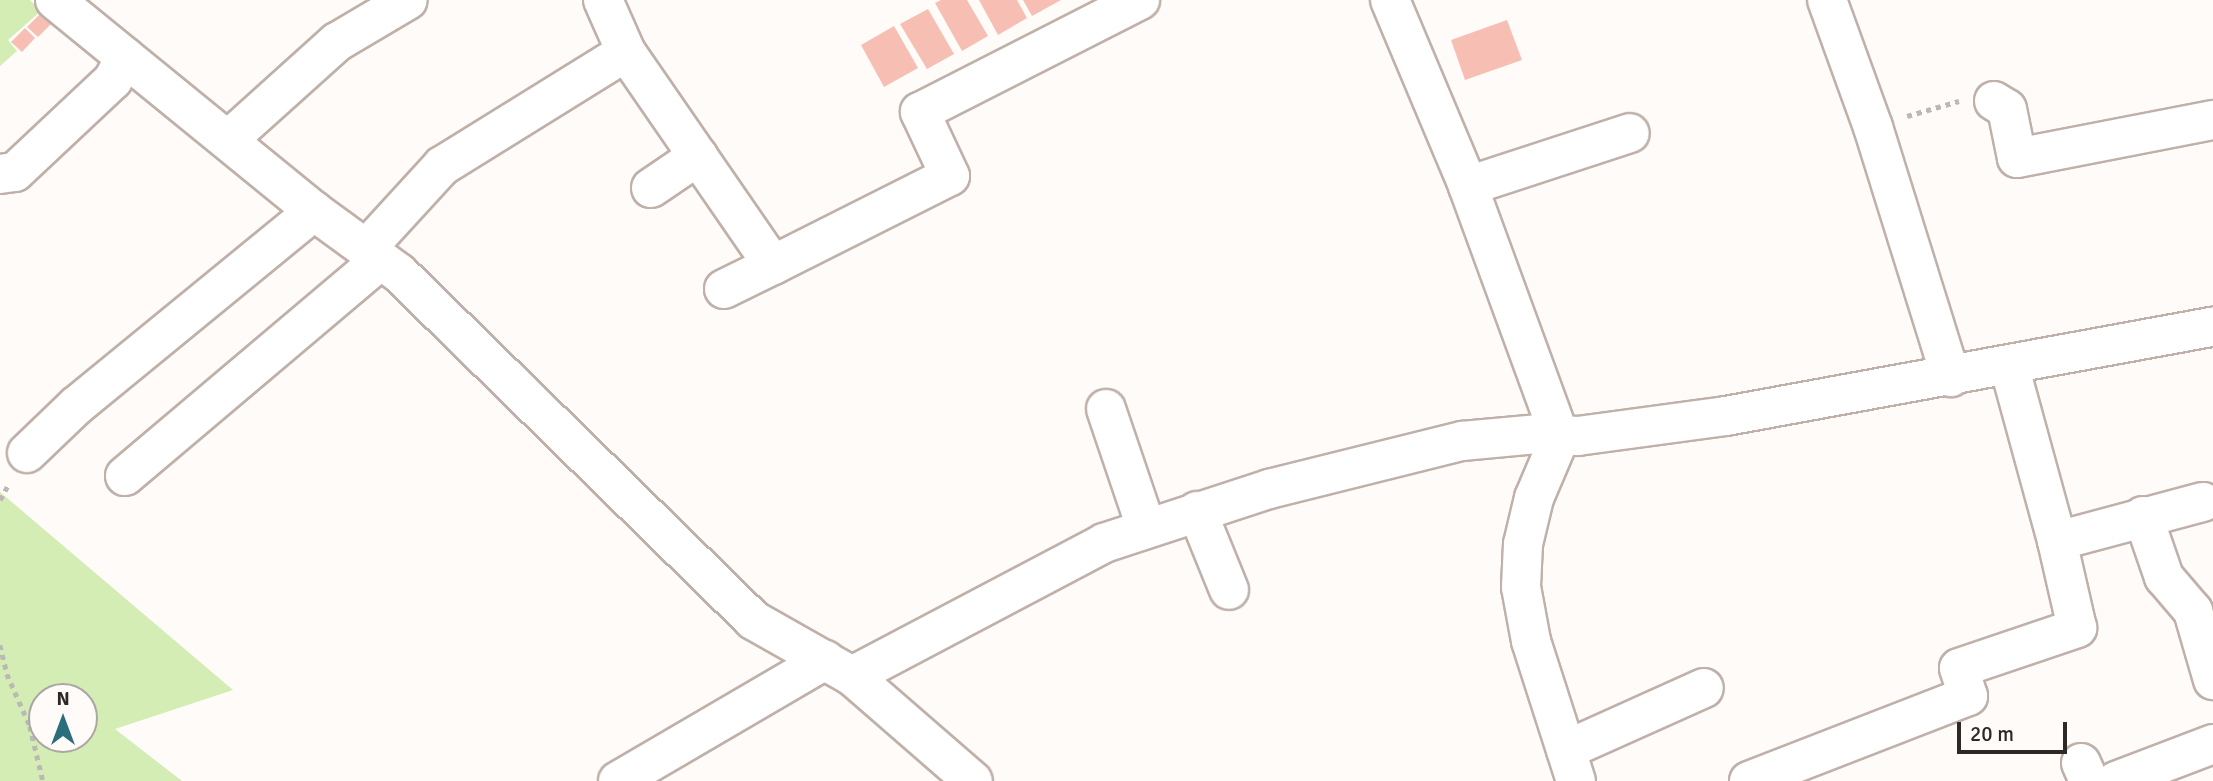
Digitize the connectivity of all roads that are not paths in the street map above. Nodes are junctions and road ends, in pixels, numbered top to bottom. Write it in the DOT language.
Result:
graph roads {
  1 [pos="55,0"];
  2 [pos="408,0"];
  3 [pos="603,0"];
  4 [pos="1140,0"];
  5 [pos="1390,0"];
  6 [pos="1827,0"];
  7 [pos="626,52"];
  8 [pos="125,57"];
  9 [pos="1994,101"];
  10 [pos="2213,120"];
  11 [pos="1629,133"];
  12 [pos="228,140"];
  13 [pos="698,156"];
  14 [pos="0,174"];
  15 [pos="1468,186"];
  16 [pos="651,188"];
  17 [pos="314,211"];
  18 [pos="373,255"];
  19 [pos="774,265"];
  20 [pos="724,289"];
  21 [pos="2213,327"];
  22 [pos="2009,365"];
  23 [pos="1951,377"];
  24 [pos="1106,409"];
  25 [pos="1560,437"];
  26 [pos="27,453"];
  27 [pos="125,476"];
  28 [pos="2203,502"];
  29 [pos="1196,511"];
  30 [pos="2143,516"];
  31 [pos="1146,527"];
  32 [pos="2057,541"];
  33 [pos="1229,590"];
  34 [pos="839,668"];
  35 [pos="2213,680"];
  36 [pos="1704,688"];
  37 [pos="2213,744"];
  38 [pos="1571,765"];
  39 [pos="618,781"];
  40 [pos="973,781"];
  41 [pos="1749,781"];
  42 [pos="2116,781"];
  1 -- 8 [label="street"];
  2 -- 12 [label="street"];
  3 -- 7 [label="street"];
  4 -- 19 [label="street"];
  5 -- 15 [label="street"];
  6 -- 23 [label="street"];
  7 -- 13 [label="street"];
  7 -- 18 [label="street"];
  8 -- 12 [label="street"];
  8 -- 14 [label="street"];
  9 -- 10 [label="street"];
  11 -- 15 [label="street"];
  12 -- 17 [label="street"];
  13 -- 16 [label="street"];
  13 -- 19 [label="street"];
  15 -- 25 [label="street"];
  17 -- 18 [label="street"];
  17 -- 26 [label="street"];
  18 -- 27 [label="street"];
  18 -- 34 [label="street"];
  19 -- 20 [label="street"];
  21 -- 22 [label="street"];
  22 -- 23 [label="street"];
  22 -- 32 [label="street"];
  23 -- 25 [label="street"];
  24 -- 31 [label="street"];
  25 -- 29 [label="street"];
  25 -- 38 [label="street"];
  28 -- 30 [label="street"];
  29 -- 31 [label="street"];
  29 -- 33 [label="street"];
  30 -- 32 [label="street"];
  30 -- 35 [label="street"];
  31 -- 34 [label="street"];
  32 -- 41 [label="street"];
  34 -- 39 [label="street"];
  34 -- 40 [label="street"];
  36 -- 38 [label="street"];
  37 -- 42 [label="street"];
}
